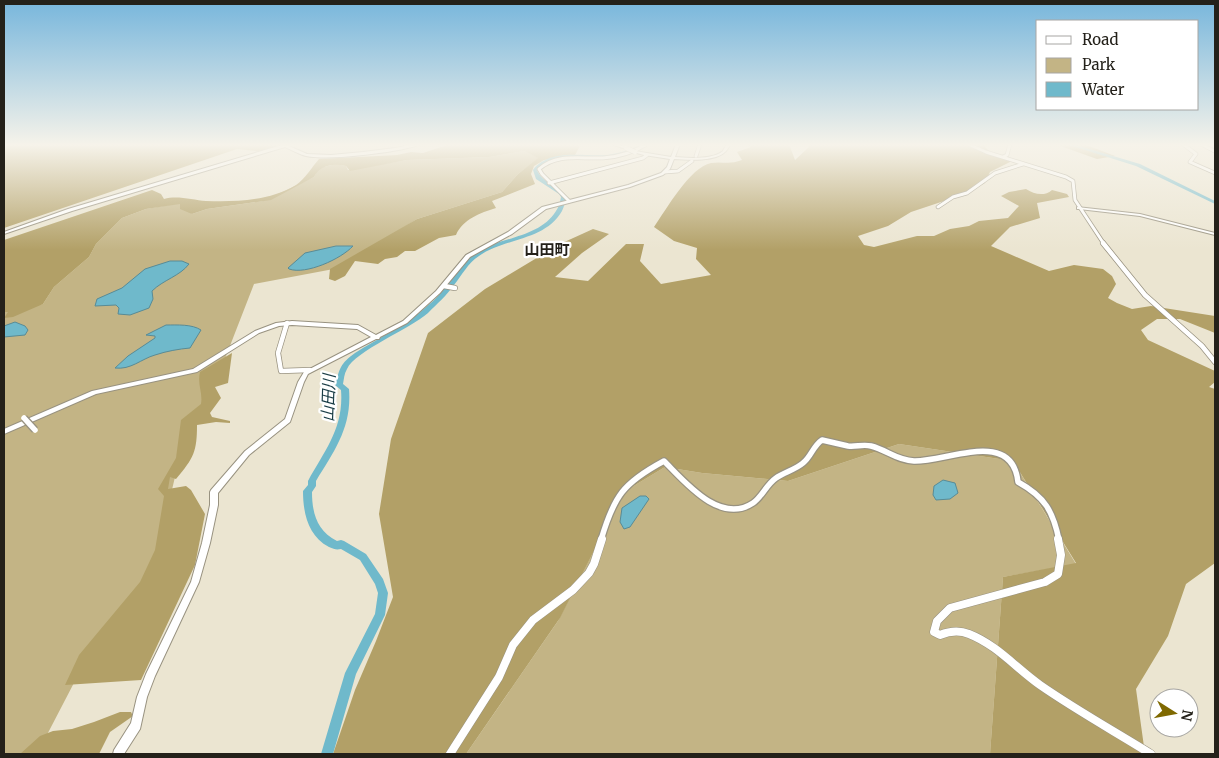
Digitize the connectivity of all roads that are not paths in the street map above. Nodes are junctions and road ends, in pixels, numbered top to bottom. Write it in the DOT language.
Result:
graph roads {
  1 [pos="173,179"];
  2 [pos="544,179"];
  3 [pos="562,179"];
  4 [pos="649,179"];
  5 [pos="986,179"];
  6 [pos="1069,179"];
  7 [pos="548,183"];
  8 [pos="567,201"];
  9 [pos="938,207"];
  10 [pos="1079,208"];
  11 [pos="4,233"];
  12 [pos="1215,234"];
  13 [pos="444,286"];
  14 [pos="455,288"];
  15 [pos="287,323"];
  16 [pos="377,338"];
  17 [pos="1215,362"];
  18 [pos="310,370"];
  19 [pos="24,418"];
  20 [pos="35,430"];
  21 [pos="4,432"];
  22 [pos="118,754"];
  23 [pos="450,754"];
  24 [pos="1151,754"];
  1 -- 11 [label="street"];
  2 -- 7 [label="street"];
  3 -- 7 [label="street"];
  4 -- 8 [label="street"];
  5 -- 9 [label="street"];
  6 -- 10 [label="street"];
  7 -- 8 [label="street"];
  8 -- 13 [label="street"];
  10 -- 12 [label="street"];
  10 -- 17 [label="street"];
  13 -- 14 [label="street"];
  13 -- 16 [label="street"];
  15 -- 16 [label="street"];
  15 -- 18 [label="street"];
  15 -- 21 [label="street"];
  16 -- 18 [label="street"];
  18 -- 22 [label="street"];
  19 -- 20 [label="street, bridge"];
  23 -- 24 [label="street"];
}
